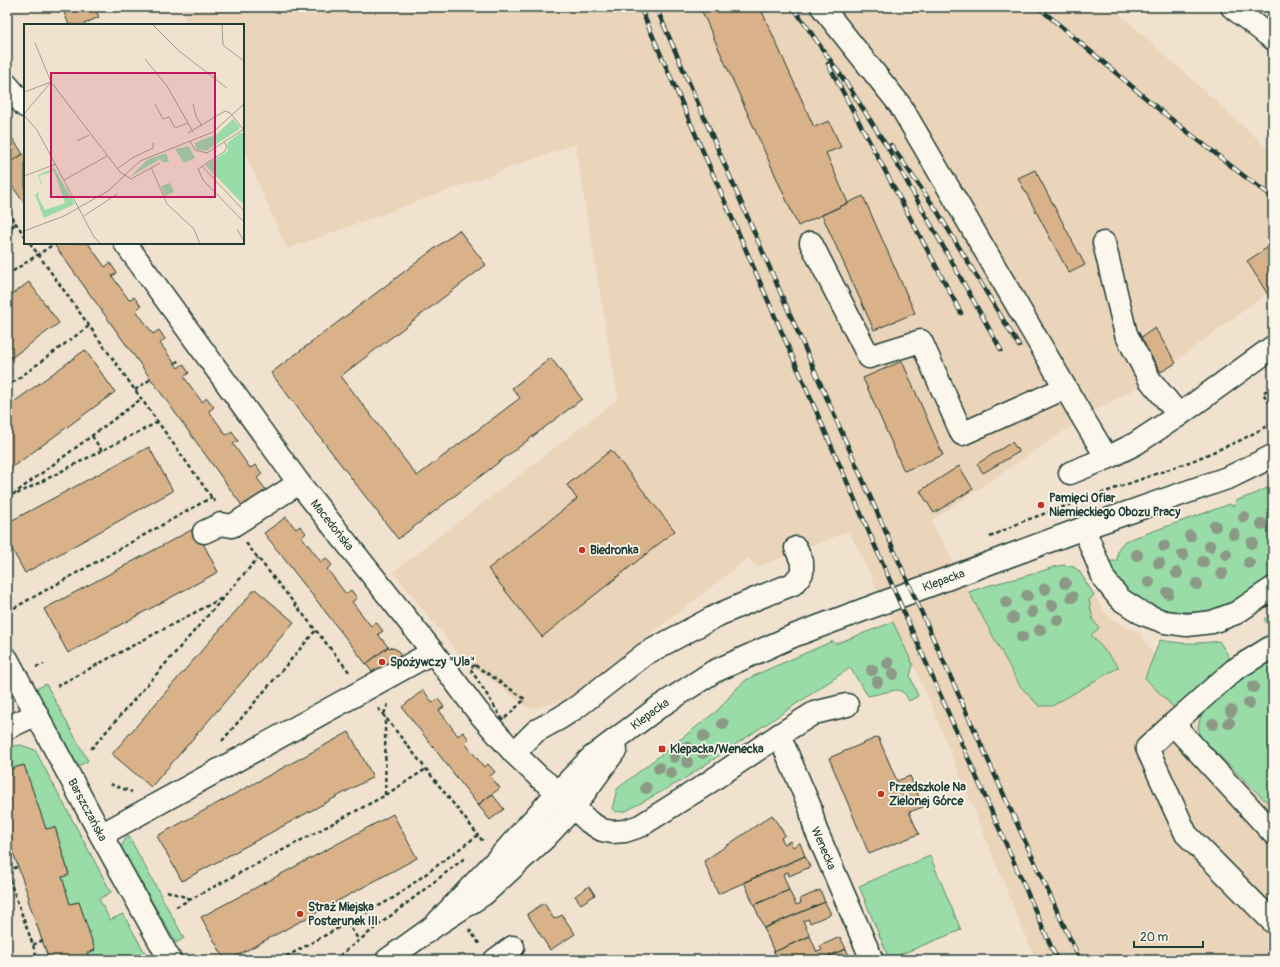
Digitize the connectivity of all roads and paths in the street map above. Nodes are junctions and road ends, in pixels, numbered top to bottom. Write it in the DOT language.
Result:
graph roads {
  1 [pos="822,7"];
  2 [pos="1232,7"];
  3 [pos="1273,39"];
  4 [pos="7,85"];
  5 [pos="24,105"];
  6 [pos="7,211"];
  7 [pos="16,223"];
  8 [pos="7,232"];
  9 [pos="24,235"];
  10 [pos="811,243"];
  11 [pos="1104,243"];
  12 [pos="54,244"];
  13 [pos="126,244"];
  14 [pos="7,276"];
  15 [pos="89,326"];
  16 [pos="1273,346"];
  17 [pos="151,379"];
  18 [pos="1273,386"];
  19 [pos="7,387"];
  20 [pos="1065,388"];
  21 [pos="135,390"];
  22 [pos="141,398"];
  23 [pos="1273,398"];
  24 [pos="1179,415"];
  25 [pos="158,422"];
  26 [pos="1273,423"];
  27 [pos="92,436"];
  28 [pos="102,451"];
  29 [pos="1273,456"];
  30 [pos="1107,458"];
  31 [pos="1070,473"];
  32 [pos="299,483"];
  33 [pos="212,497"];
  34 [pos="8,499"];
  35 [pos="1084,528"];
  36 [pos="204,532"];
  37 [pos="988,537"];
  38 [pos="796,548"];
  39 [pos="258,558"];
  40 [pos="1273,588"];
  41 [pos="224,597"];
  42 [pos="14,608"];
  43 [pos="316,630"];
  44 [pos="1273,646"];
  45 [pos="433,652"];
  46 [pos="7,659"];
  47 [pos="57,686"];
  48 [pos="847,705"];
  49 [pos="37,714"];
  50 [pos="385,717"];
  51 [pos="503,720"];
  52 [pos="1173,724"];
  53 [pos="7,728"];
  54 [pos="628,732"];
  55 [pos="779,734"];
  56 [pos="219,744"];
  57 [pos="91,749"];
  58 [pos="514,753"];
  59 [pos="426,769"];
  60 [pos="558,792"];
  61 [pos="385,796"];
  62 [pos="574,807"];
  63 [pos="1273,833"];
  64 [pos="101,835"];
  65 [pos="489,838"];
  66 [pos="471,852"];
  67 [pos="17,867"];
  68 [pos="7,872"];
  69 [pos="12,887"];
  70 [pos="7,889"];
  71 [pos="167,891"];
  72 [pos="192,899"];
  73 [pos="176,907"];
  74 [pos="1273,922"];
  75 [pos="347,923"];
  76 [pos="433,927"];
  77 [pos="468,929"];
  78 [pos="43,940"];
  79 [pos="358,940"];
  80 [pos="33,944"];
  81 [pos="513,947"];
  82 [pos="488,954"];
  83 [pos="37,960"];
  84 [pos="170,960"];
  85 [pos="280,960"];
  86 [pos="334,960"];
  87 [pos="387,960"];
  88 [pos="872,960"];
  1 -- 20 [label="street"];
  2 -- 3 [label="street"];
  4 -- 5 [label="street"];
  6 -- 7 [label="path"];
  7 -- 8 [label="path"];
  7 -- 9 [label="path"];
  10 -- 20 [label="street"];
  11 -- 24 [label="street"];
  12 -- 14 [label="path"];
  13 -- 32 [label="street, Macedońska"];
  15 -- 19 [label="path"];
  16 -- 24 [label="street"];
  17 -- 21 [label="path"];
  18 -- 23 [label="path"];
  20 -- 30 [label="street"];
  22 -- 27 [label="path"];
  24 -- 30 [label="street"];
  25 -- 28 [label="path"];
  26 -- 37 [label="path"];
  27 -- 28 [label="path"];
  27 -- 34 [label="path"];
  28 -- 34 [label="path"];
  29 -- 35 [label="street, Klepacka"];
  30 -- 31 [label="street"];
  32 -- 36 [label="street"];
  32 -- 45 [label="street, Macedońska"];
  33 -- 42 [label="path"];
  35 -- 40 [label="street"];
  35 -- 54 [label="street, Klepacka"];
  38 -- 58 [label="street"];
  39 -- 41 [label="path"];
  41 -- 47 [label="path"];
  41 -- 57 [label="path"];
  43 -- 56 [label="path"];
  44 -- 52 [label="street"];
  45 -- 58 [label="street, Macedońska"];
  45 -- 64 [label="street"];
  46 -- 49 [label="street, Barszczańska"];
  48 -- 55 [label="street, Macedońska"];
  49 -- 53 [label="street"];
  49 -- 64 [label="street, Barszczańska"];
  50 -- 61 [label="path"];
  51 -- 51 [label="path"];
  52 -- 63 [label="street"];
  52 -- 74 [label="street"];
  54 -- 60 [label="street, Klepacka"];
  54 -- 62 [label="street, Klepacka"];
  55 -- 62 [label="street, Macedońska"];
  55 -- 88 [label="street, Wenecka"];
  58 -- 60 [label="street, Macedońska"];
  59 -- 61 [label="path"];
  60 -- 62 [label="street, Macedońska"];
  60 -- 76 [label="street, Klepacka"];
  61 -- 72 [label="path"];
  62 -- 76 [label="street, Klepacka"];
  64 -- 84 [label="street, Barszczańska"];
  65 -- 75 [label="path"];
  66 -- 79 [label="path"];
  67 -- 68 [label="path"];
  68 -- 69 [label="path"];
  69 -- 70 [label="path"];
  69 -- 80 [label="path"];
  71 -- 72 [label="path"];
  72 -- 73 [label="path"];
  75 -- 79 [label="path"];
  75 -- 85 [label="path"];
  76 -- 87 [label="street, Klepacka"];
  77 -- 82 [label="path"];
  78 -- 80 [label="path"];
  79 -- 86 [label="path"];
  80 -- 83 [label="path"];
  81 -- 82 [label="street"];
}
